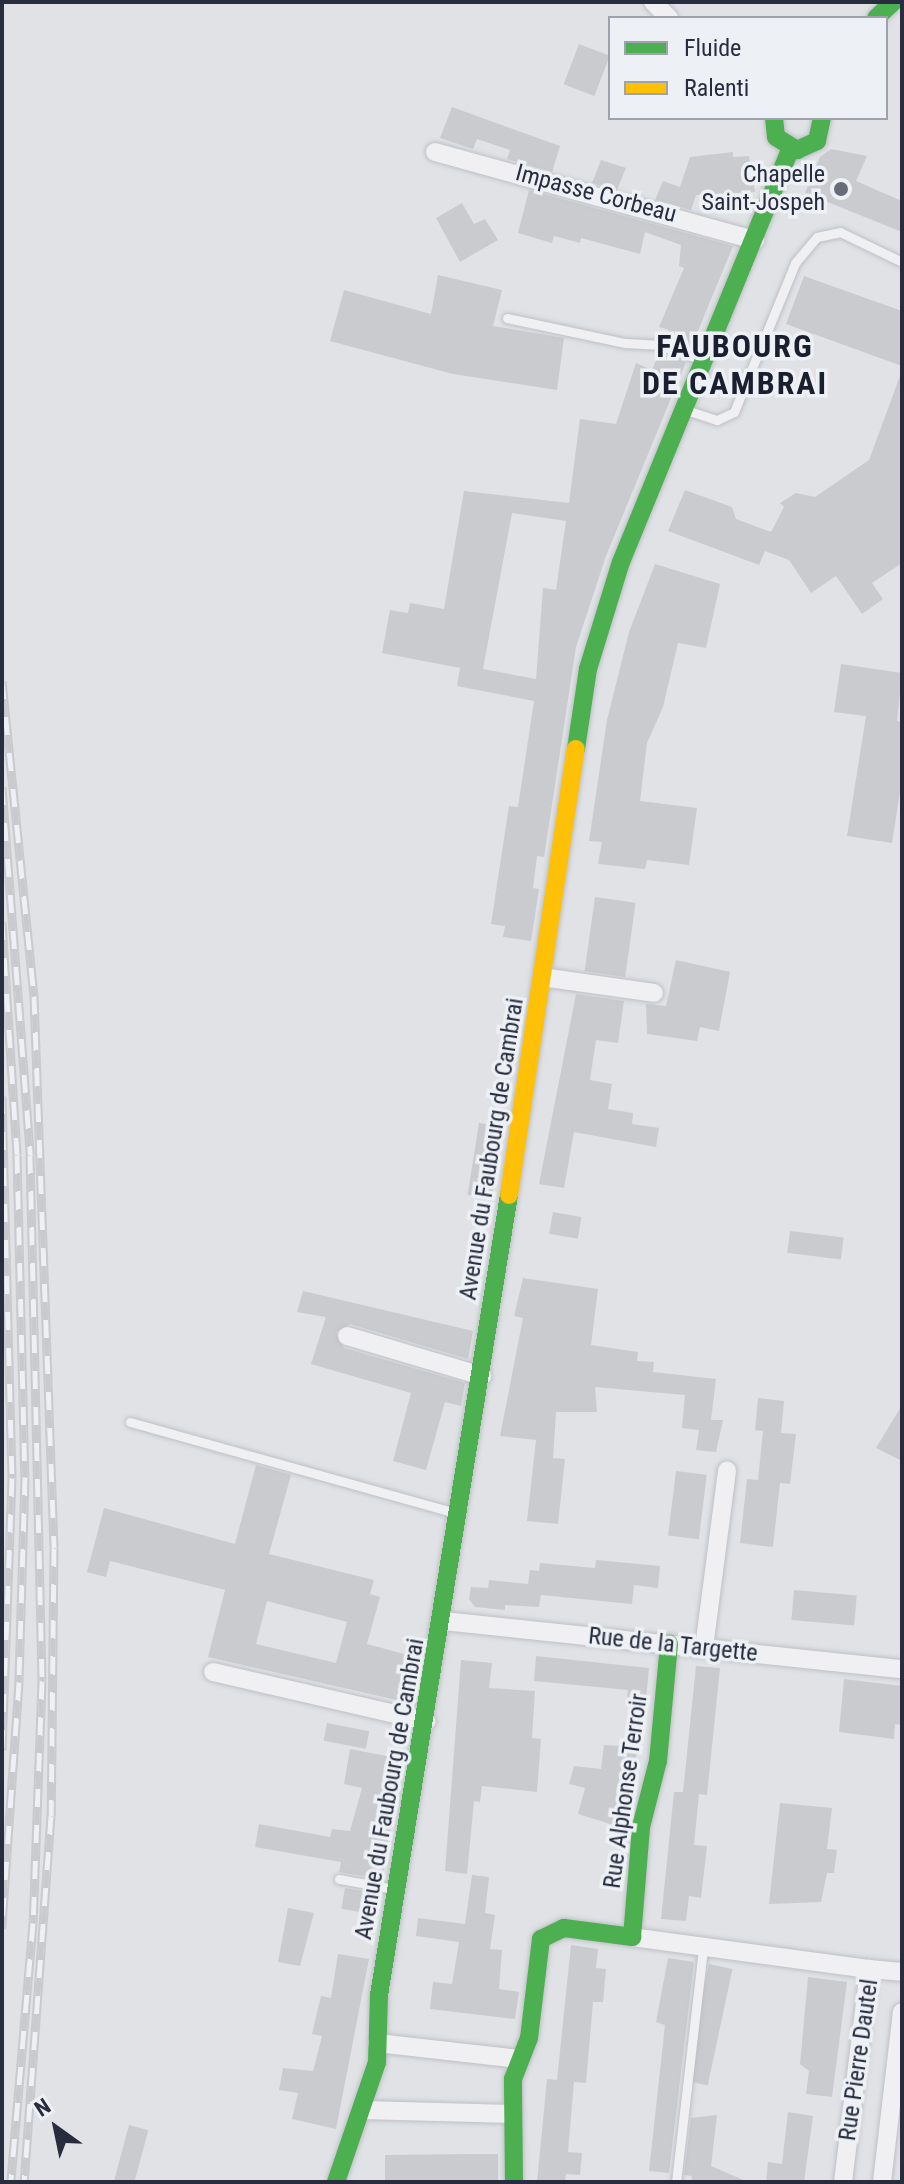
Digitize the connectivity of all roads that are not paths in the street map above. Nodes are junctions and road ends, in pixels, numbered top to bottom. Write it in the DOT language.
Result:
graph roads {
  1 [pos="893,2"];
  2 [pos="878,16"];
  3 [pos="774,120"];
  4 [pos="821,120"];
  5 [pos="790,149"];
  6 [pos="435,152"];
  7 [pos="755,240"];
  8 [pos="902,262"];
  9 [pos="507,318"];
  10 [pos="706,361"];
  11 [pos="685,409"];
  12 [pos="542,977"];
  13 [pos="654,993"];
  14 [pos="347,1336"];
  15 [pos="482,1376"];
  16 [pos="130,1422"];
  17 [pos="727,1470"];
  18 [pos="460,1513"];
  19 [pos="443,1621"];
  20 [pos="669,1644"];
  21 [pos="704,1648"];
  22 [pos="902,1669"];
  23 [pos="213,1672"];
  24 [pos="426,1721"];
  25 [pos="339,1879"];
  26 [pos="398,1890"];
  27 [pos="632,1937"];
  28 [pos="703,1947"];
  29 [pos="869,1969"];
  30 [pos="902,1972"];
  31 [pos="902,2012"];
  32 [pos="377,2043"];
  33 [pos="519,2059"];
  34 [pos="362,2110"];
  35 [pos="513,2114"];
  36 [pos="336,2182"];
  37 [pos="514,2182"];
  38 [pos="676,2182"];
  39 [pos="843,2182"];
  40 [pos="882,2182"];
  1 -- 2 [label="street"];
  3 -- 5 [label="street"];
  4 -- 5 [label="street"];
  5 -- 7 [label="street, Avenue du Faubourg de Cambrai"];
  6 -- 7 [label="street, Impasse Corbeau"];
  7 -- 10 [label="street, Avenue du Faubourg de Cambrai"];
  8 -- 11 [label="lane"];
  9 -- 10 [label="lane"];
  10 -- 11 [label="street, Avenue du Faubourg de Cambrai"];
  11 -- 12 [label="street, Avenue du Faubourg de Cambrai"];
  12 -- 13 [label="street"];
  12 -- 15 [label="street, Avenue du Faubourg de Cambrai"];
  14 -- 15 [label="street"];
  15 -- 18 [label="street, Avenue du Faubourg de Cambrai"];
  16 -- 18 [label="lane"];
  17 -- 21 [label="street"];
  18 -- 19 [label="street, Avenue du Faubourg de Cambrai"];
  19 -- 20 [label="street, Rue de la Targette"];
  19 -- 24 [label="street, Avenue du Faubourg de Cambrai"];
  20 -- 21 [label="street, Rue de la Targette"];
  20 -- 27 [label="street, Rue Alphonse Terroir"];
  21 -- 22 [label="street, Rue de la Targette"];
  23 -- 24 [label="street"];
  24 -- 26 [label="street, Avenue du Faubourg de Cambrai"];
  25 -- 26 [label="lane"];
  26 -- 32 [label="street, Avenue du Faubourg de Cambrai"];
  27 -- 28 [label="street"];
  27 -- 33 [label="street"];
  28 -- 29 [label="street"];
  28 -- 38 [label="lane"];
  29 -- 30 [label="street, Rue Pierre Dautel"];
  29 -- 39 [label="street, Rue Pierre Dautel"];
  31 -- 40 [label="street, Rue Pierre Dautel"];
  32 -- 33 [label="street"];
  32 -- 34 [label="street, Avenue du Faubourg de Cambrai"];
  33 -- 35 [label="street"];
  34 -- 35 [label="street"];
  34 -- 36 [label="street, Avenue du Faubourg de Cambrai"];
  35 -- 37 [label="street"];
}
